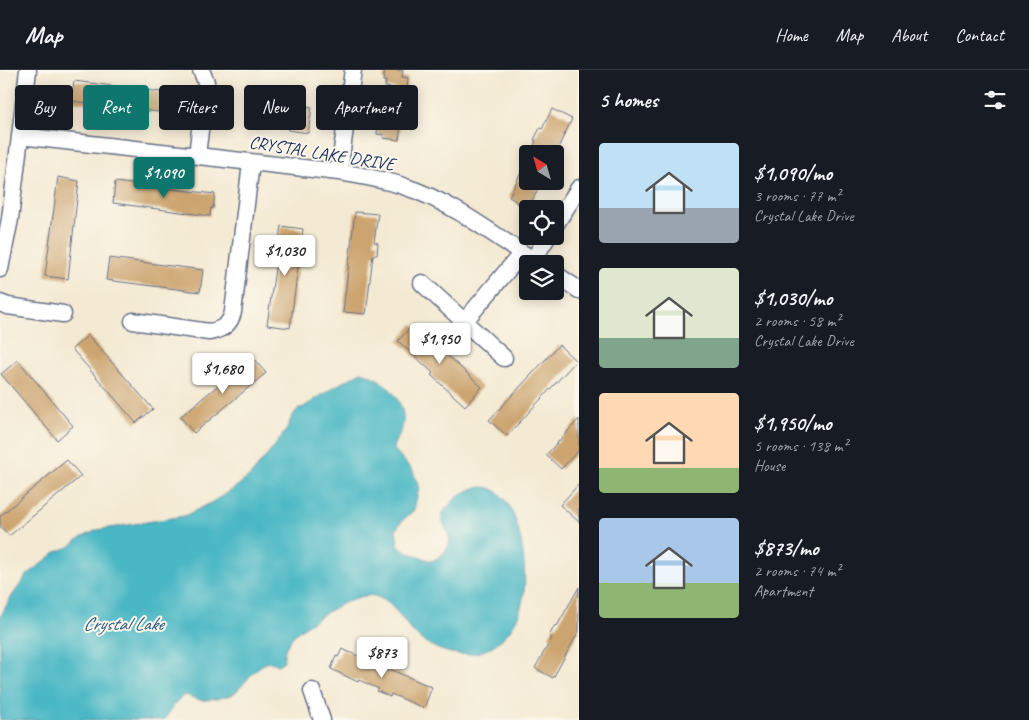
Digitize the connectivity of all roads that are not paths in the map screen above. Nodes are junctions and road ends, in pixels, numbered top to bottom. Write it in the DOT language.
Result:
graph roads {
  1 [pos="28,70"];
  2 [pos="201,70"];
  3 [pos="353,70"];
  4 [pos="20,136"];
  5 [pos="197,155"];
  6 [pos="251,163"];
  7 [pos="340,172"];
  8 [pos="579,188"];
  9 [pos="6,195"];
  10 [pos="564,211"];
  11 [pos="525,255"];
  12 [pos="0,268"];
  13 [pos="519,270"];
  14 [pos="564,280"];
  15 [pos="422,283"];
  16 [pos="579,290"];
  17 [pos="0,303"];
  18 [pos="63,314"];
  19 [pos="133,321"];
  20 [pos="464,322"];
  21 [pos="504,358"];
  22 [pos="312,691"];
  23 [pos="322,720"];
  1 -- 4 [label="street"];
  2 -- 5 [label="street"];
  3 -- 7 [label="street"];
  4 -- 5 [label="street, CRYSTAL LAKE DRIVE"];
  4 -- 9 [label="street"];
  5 -- 6 [label="street, CRYSTAL LAKE DRIVE"];
  6 -- 7 [label="street, CRYSTAL LAKE DRIVE"];
  6 -- 19 [label="street"];
  7 -- 11 [label="street, CRYSTAL LAKE DRIVE"];
  8 -- 10 [label="street"];
  9 -- 12 [label="street"];
  13 -- 20 [label="street"];
  14 -- 16 [label="street"];
  15 -- 20 [label="street"];
  17 -- 18 [label="street"];
  20 -- 21 [label="street"];
  22 -- 23 [label="street"];
}
